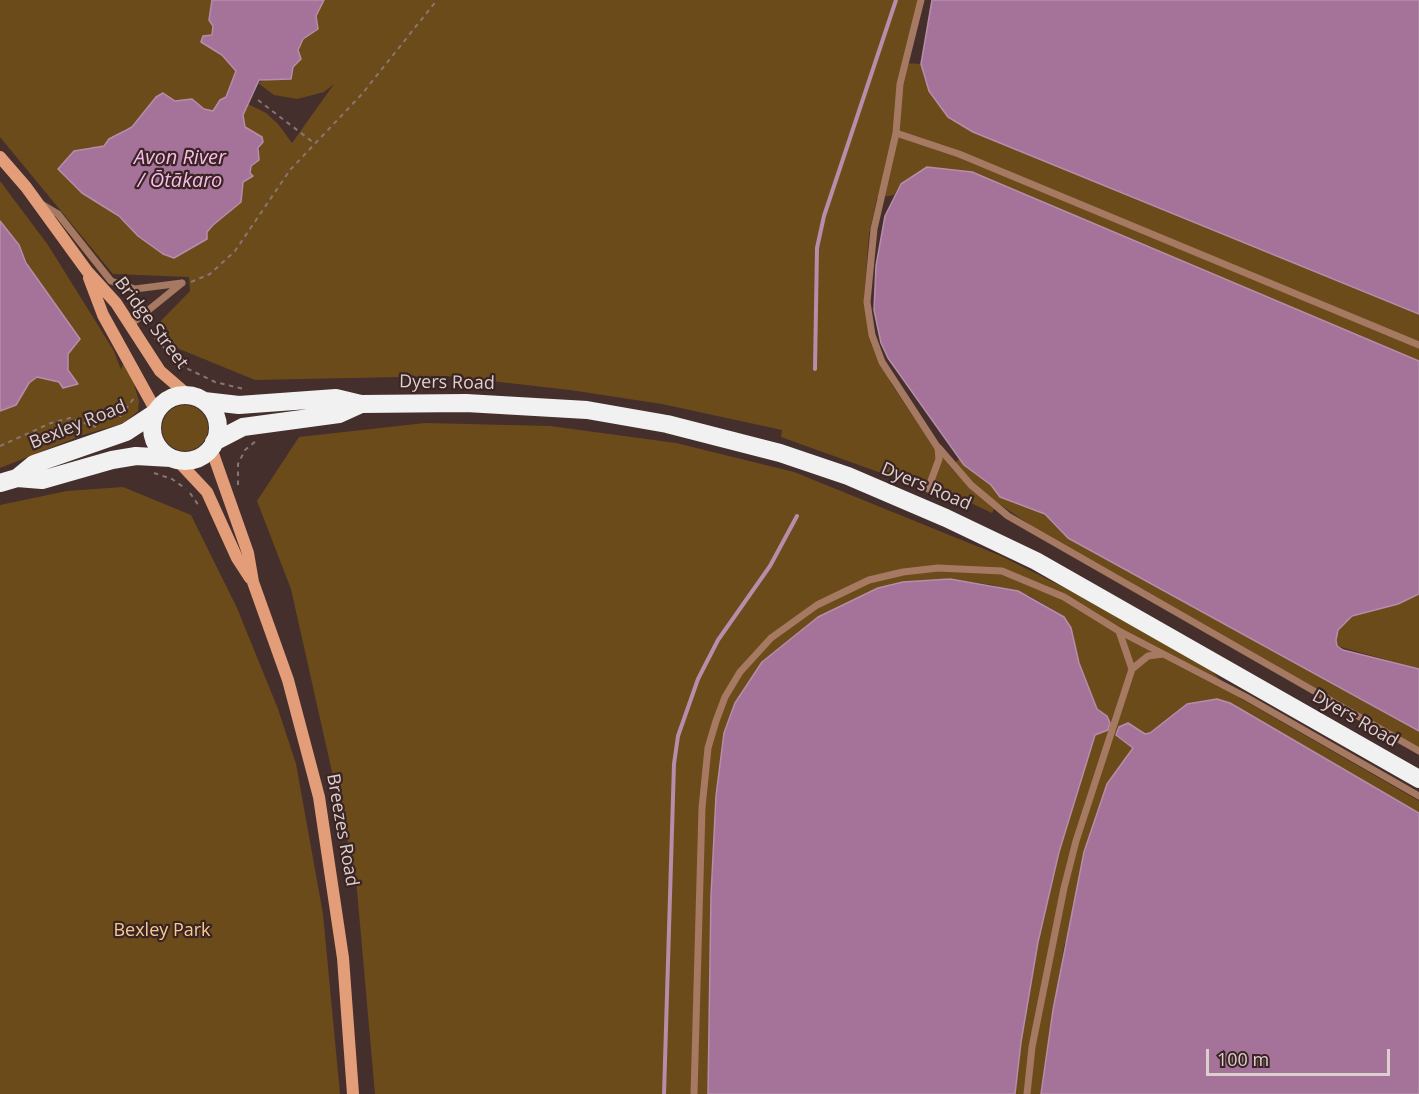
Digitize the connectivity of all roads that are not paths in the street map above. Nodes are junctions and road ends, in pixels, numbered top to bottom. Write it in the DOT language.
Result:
graph roads {
  1 [pos="921,0"];
  2 [pos="896,133"];
  3 [pos="0,157"];
  4 [pos="36,201"];
  5 [pos="87,271"];
  6 [pos="130,324"];
  7 [pos="1419,345"];
  8 [pos="196,398"];
  9 [pos="362,404"];
  10 [pos="156,412"];
  11 [pos="213,445"];
  12 [pos="938,448"];
  13 [pos="174,459"];
  14 [pos="8,480"];
  15 [pos="928,489"];
  16 [pos="253,582"];
  17 [pos="1119,631"];
  18 [pos="1162,654"];
  19 [pos="1132,669"];
  20 [pos="1419,751"];
  21 [pos="1419,779"];
  22 [pos="1419,796"];
  23 [pos="353,1094"];
  24 [pos="694,1094"];
  25 [pos="1027,1094"];
  1 -- 2 [label="lane"];
  2 -- 7 [label="lane"];
  2 -- 12 [label="lane"];
  3 -- 4 [label="main road, Bridge Street"];
  4 -- 5 [label="main road, Bridge Street"];
  4 -- 6 [label="lane"];
  5 -- 6 [label="main road, Bridge Street"];
  5 -- 10 [label="main road, Bridge Street"];
  6 -- 8 [label="main road, Bridge Street"];
  8 -- 9 [label="highway, Dyers Road"];
  8 -- 10 [label="highway"];
  8 -- 11 [label="highway"];
  9 -- 11 [label="highway, Dyers Road"];
  9 -- 21 [label="highway, Dyers Road"];
  10 -- 13 [label="highway"];
  10 -- 14 [label="highway, Bexley Road"];
  11 -- 13 [label="highway"];
  11 -- 16 [label="main road, Breezes Road"];
  12 -- 15 [label="lane"];
  12 -- 20 [label="lane"];
  13 -- 14 [label="highway, Bexley Road"];
  13 -- 16 [label="main road, Breezes Road"];
  16 -- 23 [label="main road, Breezes Road"];
  17 -- 18 [label="lane"];
  17 -- 19 [label="lane"];
  17 -- 24 [label="lane"];
  18 -- 19 [label="lane"];
  18 -- 22 [label="lane"];
  19 -- 25 [label="lane"];
}
